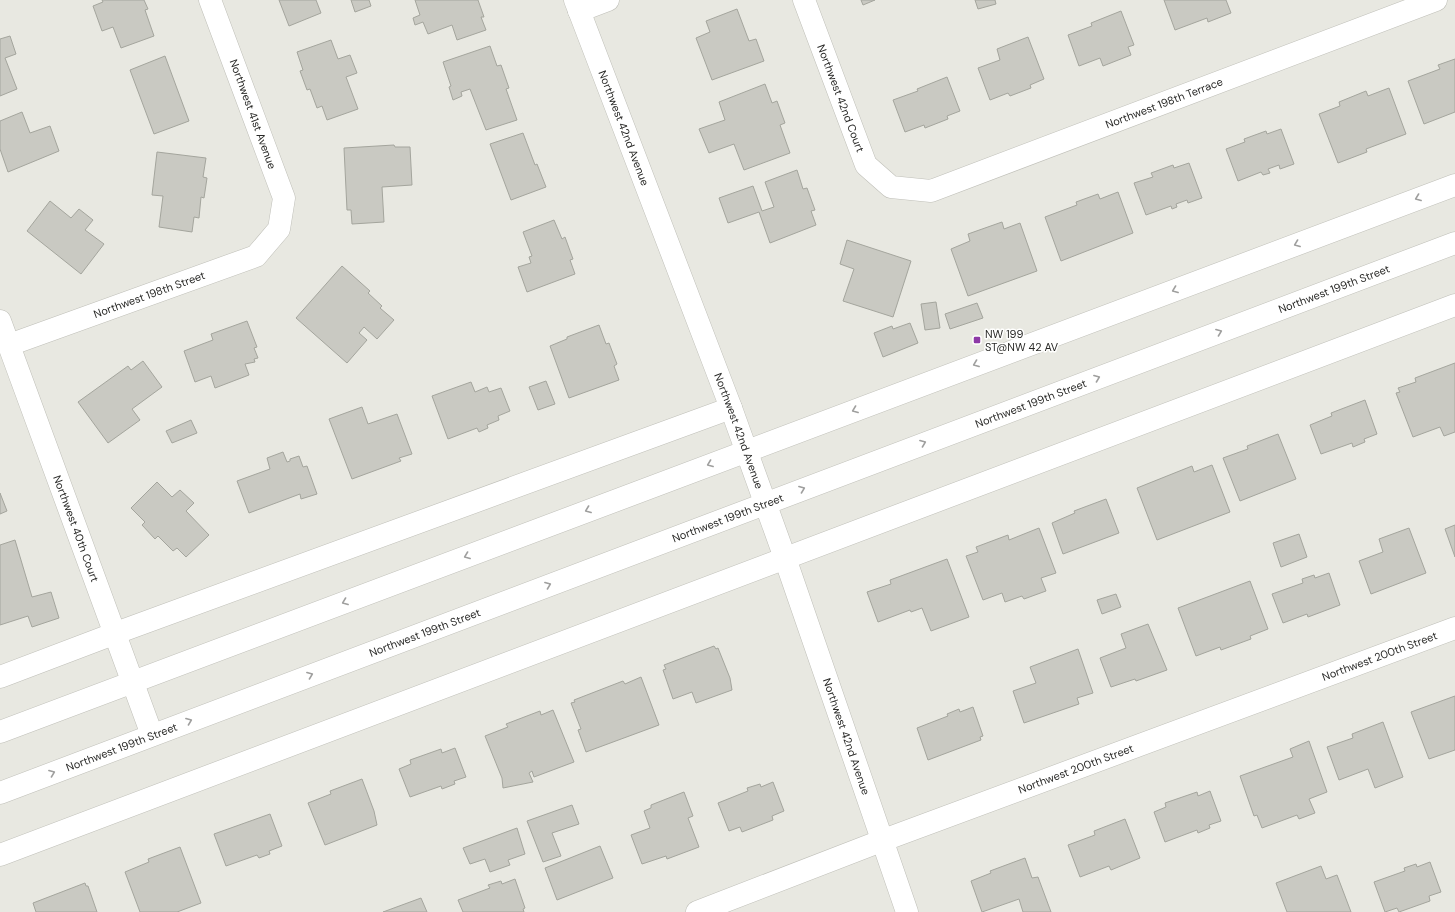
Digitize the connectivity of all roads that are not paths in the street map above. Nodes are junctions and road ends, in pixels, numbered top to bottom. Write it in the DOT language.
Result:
graph roads {
  1 [pos="210,0"];
  2 [pos="608,0"];
  3 [pos="804,0"];
  4 [pos="1436,0"];
  5 [pos="577,5"];
  6 [pos="1455,185"];
  7 [pos="891,187"];
  8 [pos="279,229"];
  9 [pos="1455,243"];
  10 [pos="1455,305"];
  11 [pos="0,321"];
  12 [pos="9,345"];
  13 [pos="731,408"];
  14 [pos="746,451"];
  15 [pos="765,503"];
  16 [pos="785,558"];
  17 [pos="1455,628"];
  18 [pos="116,633"];
  19 [pos="0,677"];
  20 [pos="133,682"];
  21 [pos="0,732"];
  22 [pos="152,735"];
  23 [pos="0,793"];
  24 [pos="881,842"];
  25 [pos="0,855"];
  26 [pos="697,912"];
  27 [pos="907,912"];
  1 -- 8 [label="street, Northwest 41st Avenue"];
  2 -- 5 [label="street"];
  3 -- 7 [label="street, Northwest 42nd Court"];
  4 -- 7 [label="street, Northwest 198th Terrace"];
  5 -- 13 [label="street, Northwest 42nd Avenue"];
  6 -- 14 [label="street, one-way"];
  8 -- 12 [label="street, Northwest 198th Street"];
  15 -- 9 [label="street, Northwest 199th Street, one-way"];
  10 -- 16 [label="street"];
  11 -- 12 [label="street, Northwest 40th Court"];
  12 -- 18 [label="street, Northwest 40th Court"];
  13 -- 14 [label="street, Northwest 42nd Avenue"];
  13 -- 18 [label="street"];
  14 -- 15 [label="street, Northwest 42nd Avenue"];
  14 -- 20 [label="street, one-way"];
  15 -- 16 [label="street, Northwest 42nd Avenue"];
  22 -- 15 [label="street, Northwest 199th Street, one-way"];
  16 -- 24 [label="street, Northwest 42nd Avenue"];
  16 -- 25 [label="street"];
  17 -- 24 [label="street, Northwest 200th Street"];
  18 -- 19 [label="street"];
  18 -- 20 [label="street, Northwest 40th Court"];
  20 -- 21 [label="street"];
  20 -- 22 [label="street, Northwest 40th Court"];
  23 -- 22 [label="street, Northwest 199th Street, one-way"];
  24 -- 26 [label="street, Northwest 200th Street"];
  24 -- 27 [label="street, Northwest 42nd Avenue"];
}
